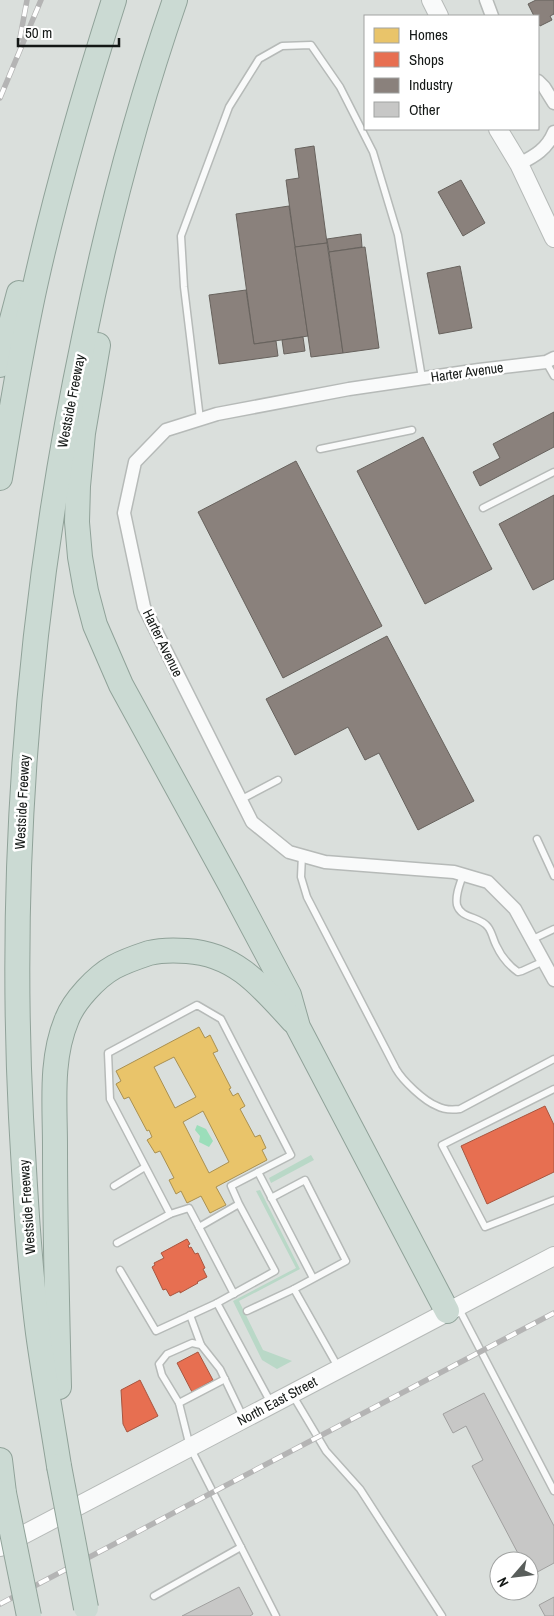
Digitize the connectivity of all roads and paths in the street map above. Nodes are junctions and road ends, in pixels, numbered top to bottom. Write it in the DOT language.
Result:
graph roads {
  1 [pos="102,0"];
  2 [pos="114,0"];
  3 [pos="175,0"];
  4 [pos="431,0"];
  5 [pos="487,0"];
  6 [pos="438,15"];
  7 [pos="492,15"];
  8 [pos="539,82"];
  9 [pos="554,103"];
  10 [pos="499,130"];
  11 [pos="554,132"];
  12 [pos="519,164"];
  13 [pos="115,202"];
  14 [pos="554,238"];
  15 [pos="550,360"];
  16 [pos="0,365"];
  17 [pos="554,376"];
  18 [pos="422,378"];
  19 [pos="200,419"];
  20 [pos="412,430"];
  21 [pos="320,449"];
  22 [pos="554,472"];
  23 [pos="0,478"];
  24 [pos="483,508"];
  25 [pos="278,780"];
  26 [pos="240,800"];
  27 [pos="537,839"];
  28 [pos="302,855"];
  29 [pos="463,875"];
  30 [pos="554,876"];
  31 [pos="554,929"];
  32 [pos="532,939"];
  33 [pos="544,961"];
  34 [pos="554,980"];
  35 [pos="298,1027"];
  36 [pos="554,1059"];
  37 [pos="554,1089"];
  38 [pos="145,1167"];
  39 [pos="258,1172"];
  40 [pos="114,1186"];
  41 [pos="271,1198"];
  42 [pos="554,1200"];
  43 [pos="239,1204"];
  44 [pos="170,1214"];
  45 [pos="199,1227"];
  46 [pos="117,1243"];
  47 [pos="554,1256"];
  48 [pos="120,1270"];
  49 [pos="313,1278"];
  50 [pos="294,1288"];
  51 [pos="234,1294"];
  52 [pos="217,1303"];
  53 [pos="452,1308"];
  54 [pos="247,1311"];
  55 [pos="190,1315"];
  56 [pos="201,1345"];
  57 [pos="338,1368"];
  58 [pos="225,1378"];
  59 [pos="292,1393"];
  60 [pos="179,1403"];
  61 [pos="272,1404"];
  62 [pos="244,1418"];
  63 [pos="56,1442"];
  64 [pos="190,1447"];
  65 [pos="0,1460"];
  66 [pos="554,1491"];
  67 [pos="0,1547"];
  68 [pos="241,1547"];
  69 [pos="154,1596"];
  70 [pos="87,1612"];
  71 [pos="29,1616"];
  72 [pos="276,1616"];
  73 [pos="442,1616"];
  1 -- 16 [label="highway"];
  2 -- 23 [label="highway"];
  3 -- 13 [label="highway, Westside Freeway"];
  4 -- 6 [label="main road"];
  5 -- 7 [label="street"];
  8 -- 9 [label="street"];
  10 -- 12 [label="main road"];
  11 -- 12 [label="street"];
  12 -- 14 [label="main road"];
  13 -- 35 [label="highway"];
  13 -- 63 [label="highway, Westside Freeway"];
  15 -- 17 [label="lane"];
  15 -- 18 [label="street, Harter Avenue"];
  18 -- 19 [label="street, Harter Avenue"];
  18 -- 19 [label="lane"];
  19 -- 26 [label="street, Harter Avenue"];
  20 -- 21 [label="lane"];
  22 -- 24 [label="lane"];
  25 -- 26 [label="lane"];
  26 -- 28 [label="street, Harter Avenue"];
  27 -- 30 [label="lane"];
  28 -- 29 [label="street, Harter Avenue"];
  28 -- 36 [label="lane"];
  29 -- 32 [label="street, Harter Avenue"];
  29 -- 33 [label="lane"];
  31 -- 32 [label="lane"];
  32 -- 33 [label="street, Harter Avenue"];
  33 -- 34 [label="street, Harter Avenue"];
  35 -- 53 [label="highway"];
  35 -- 63 [label="highway"];
  37 -- 42 [label="lane"];
  38 -- 39 [label="lane"];
  38 -- 40 [label="lane"];
  38 -- 44 [label="lane"];
  39 -- 41 [label="lane"];
  39 -- 43 [label="lane"];
  41 -- 49 [label="lane"];
  41 -- 49 [label="lane"];
  43 -- 45 [label="lane"];
  43 -- 51 [label="lane"];
  44 -- 45 [label="lane"];
  44 -- 46 [label="lane"];
  45 -- 51 [label="lane"];
  47 -- 53 [label="main road, North East Street"];
  48 -- 55 [label="lane"];
  49 -- 50 [label="lane"];
  50 -- 54 [label="lane"];
  50 -- 57 [label="lane"];
  51 -- 52 [label="lane"];
  52 -- 55 [label="lane"];
  52 -- 61 [label="lane"];
  53 -- 57 [label="main road, North East Street"];
  53 -- 66 [label="lane"];
  55 -- 56 [label="lane"];
  56 -- 58 [label="lane"];
  56 -- 60 [label="lane"];
  57 -- 59 [label="main road, North East Street"];
  58 -- 60 [label="lane"];
  58 -- 62 [label="lane"];
  59 -- 61 [label="main road, North East Street"];
  59 -- 73 [label="lane"];
  60 -- 64 [label="lane"];
  61 -- 62 [label="main road, North East Street"];
  62 -- 64 [label="main road, North East Street"];
  63 -- 70 [label="highway, Westside Freeway, bridge"];
  64 -- 67 [label="main road, North East Street"];
  64 -- 68 [label="lane"];
  65 -- 71 [label="highway, bridge"];
  68 -- 69 [label="lane"];
  68 -- 72 [label="lane"];
}
